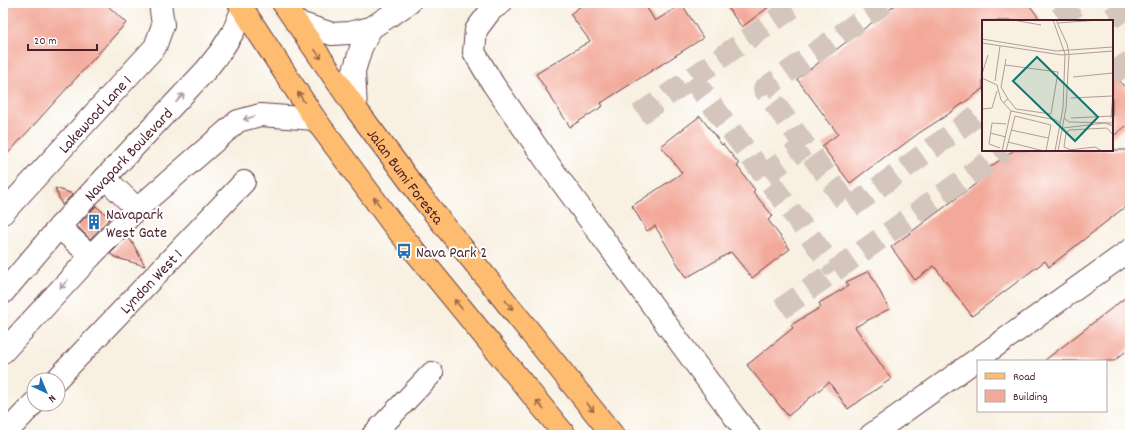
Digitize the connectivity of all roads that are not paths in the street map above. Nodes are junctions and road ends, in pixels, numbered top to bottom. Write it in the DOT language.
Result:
graph roads {
  1 [pos="160,3"];
  2 [pos="283,3"];
  3 [pos="409,3"];
  4 [pos="501,3"];
  5 [pos="241,6"];
  6 [pos="296,22"];
  7 [pos="371,28"];
  8 [pos="356,109"];
  9 [pos="315,119"];
  10 [pos="105,178"];
  11 [pos="244,182"];
  12 [pos="137,209"];
  13 [pos="3,213"];
  14 [pos="59,227"];
  15 [pos="1130,250"];
  16 [pos="91,256"];
  17 [pos="3,293"];
  18 [pos="3,352"];
  19 [pos="64,372"];
  20 [pos="432,373"];
  21 [pos="26,412"];
  22 [pos="4,435"];
  23 [pos="373,435"];
  24 [pos="564,435"];
  25 [pos="613,435"];
  26 [pos="749,435"];
  27 [pos="871,435"];
  1 -- 13 [label="street, Lakewood Lane 1"];
  2 -- 6 [label="main road, Jalan Bumi Foresta"];
  3 -- 7 [label="street"];
  4 -- 26 [label="street"];
  9 -- 5 [label="main road, one-way"];
  10 -- 5 [label="street, Navapark Boulevard, one-way"];
  6 -- 7 [label="street"];
  6 -- 8 [label="main road, Jalan Bumi Foresta, one-way"];
  7 -- 8 [label="street"];
  8 -- 25 [label="main road, Jalan Bumi Foresta, one-way"];
  9 -- 12 [label="street, one-way"];
  24 -- 9 [label="main road, one-way"];
  10 -- 12 [label="street"];
  10 -- 14 [label="street, Navapark Boulevard"];
  11 -- 19 [label="street, Lyndon West 1"];
  12 -- 16 [label="street"];
  14 -- 16 [label="street"];
  14 -- 17 [label="street, Navapark Boulevard"];
  15 -- 27 [label="street"];
  16 -- 18 [label="street, one-way"];
  20 -- 23 [label="street"];
  21 -- 22 [label="street"];
}
